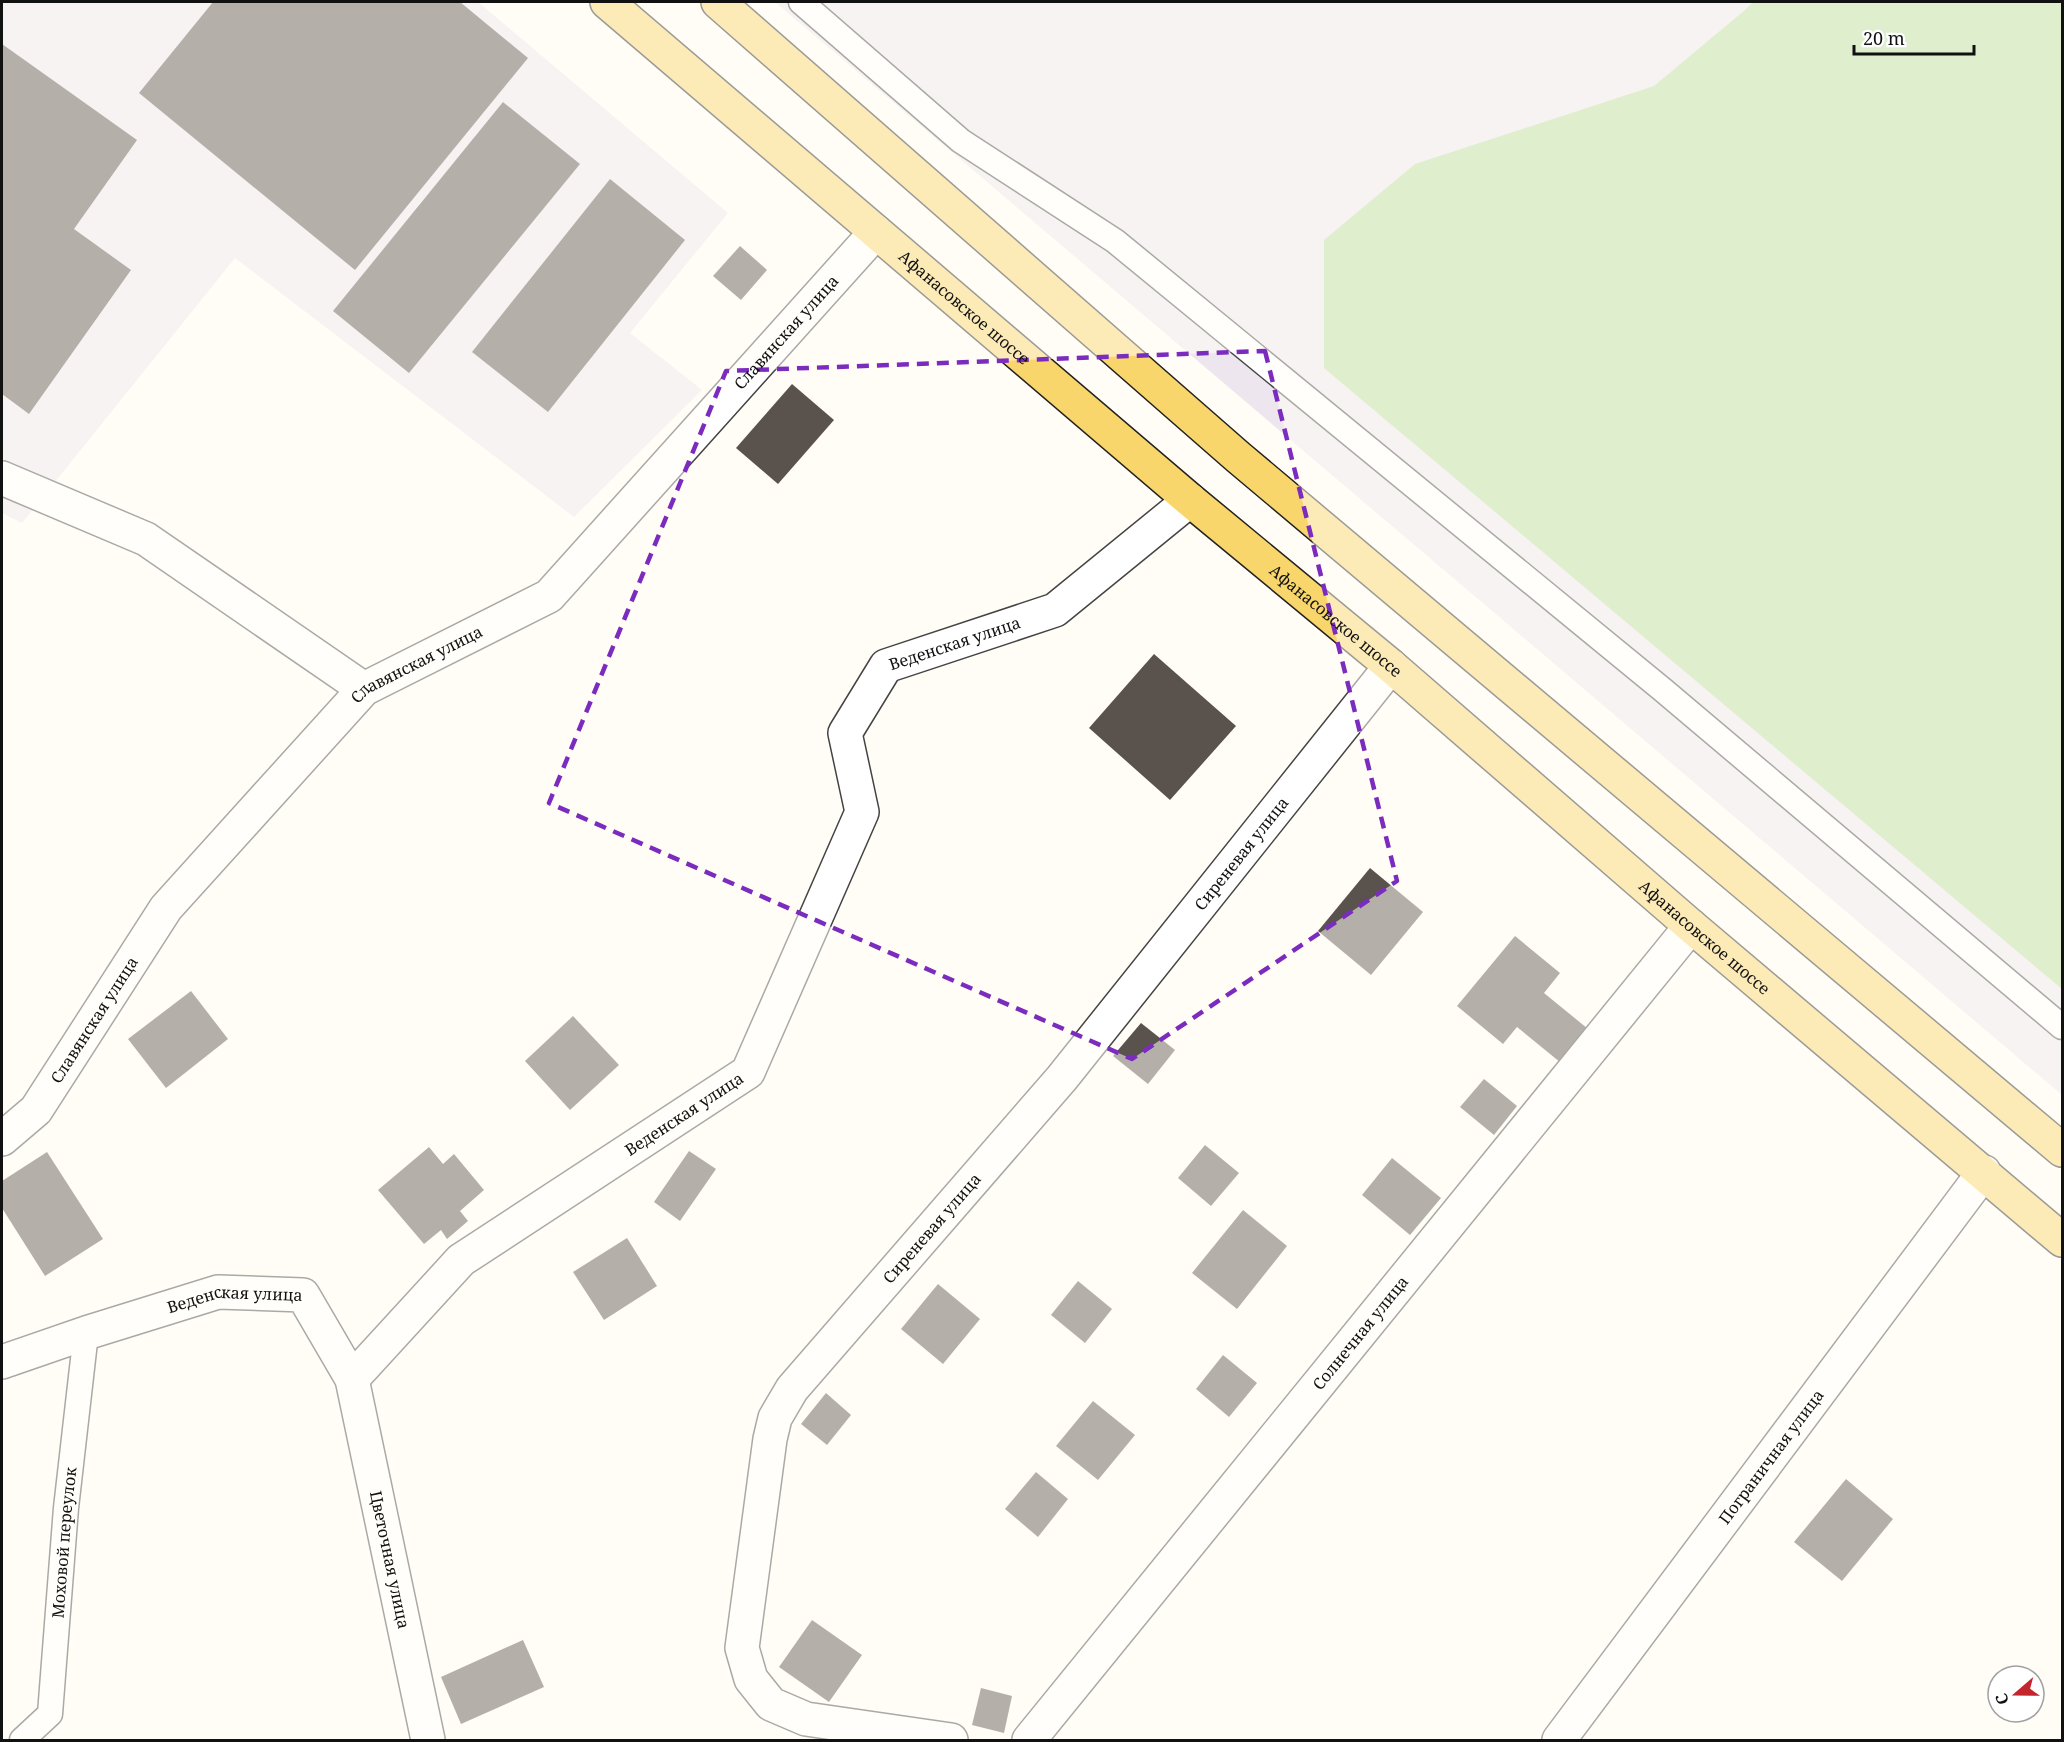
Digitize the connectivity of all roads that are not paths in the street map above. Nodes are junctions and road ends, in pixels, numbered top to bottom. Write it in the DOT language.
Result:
graph roads {
  1 [pos="608,2"];
  2 [pos="718,2"];
  3 [pos="801,2"];
  4 [pos="876,232"];
  5 [pos="2,478"];
  6 [pos="1190,500"];
  7 [pos="1391,666"];
  8 [pos="364,689"];
  9 [pos="1691,926"];
  10 [pos="2062,1027"];
  11 [pos="2,1139"];
  12 [pos="2062,1150"];
  13 [pos="1984,1173"];
  14 [pos="2062,1240"];
  15 [pos="86,1333"];
  16 [pos="2,1362"];
  17 [pos="352,1379"];
  18 [pos="22,1740"];
  19 [pos="428,1740"];
  20 [pos="951,1740"];
  21 [pos="1029,1740"];
  22 [pos="1559,1740"];
  1 -- 4 [label="main road, Афанасовское шоссе"];
  2 -- 12 [label="main road"];
  3 -- 10 [label="lane"];
  4 -- 6 [label="main road, Афанасовское шоссе"];
  4 -- 8 [label="street, Славянская улица"];
  5 -- 8 [label="street"];
  6 -- 7 [label="main road, Афанасовское шоссе"];
  6 -- 17 [label="street, Веденская улица"];
  7 -- 9 [label="main road, Афанасовское шоссе"];
  7 -- 20 [label="street, Сиреневая улица"];
  8 -- 11 [label="street, Славянская улица"];
  9 -- 13 [label="main road, Афанасовское шоссе"];
  9 -- 21 [label="street, Солнечная улица"];
  13 -- 14 [label="main road, Афанасовское шоссе"];
  13 -- 22 [label="street, Пограничная улица"];
  15 -- 16 [label="street, Веденская улица"];
  15 -- 17 [label="street, Веденская улица"];
  15 -- 18 [label="lane, Моховой переулок"];
  17 -- 19 [label="street, Цветочная улица"];
}
